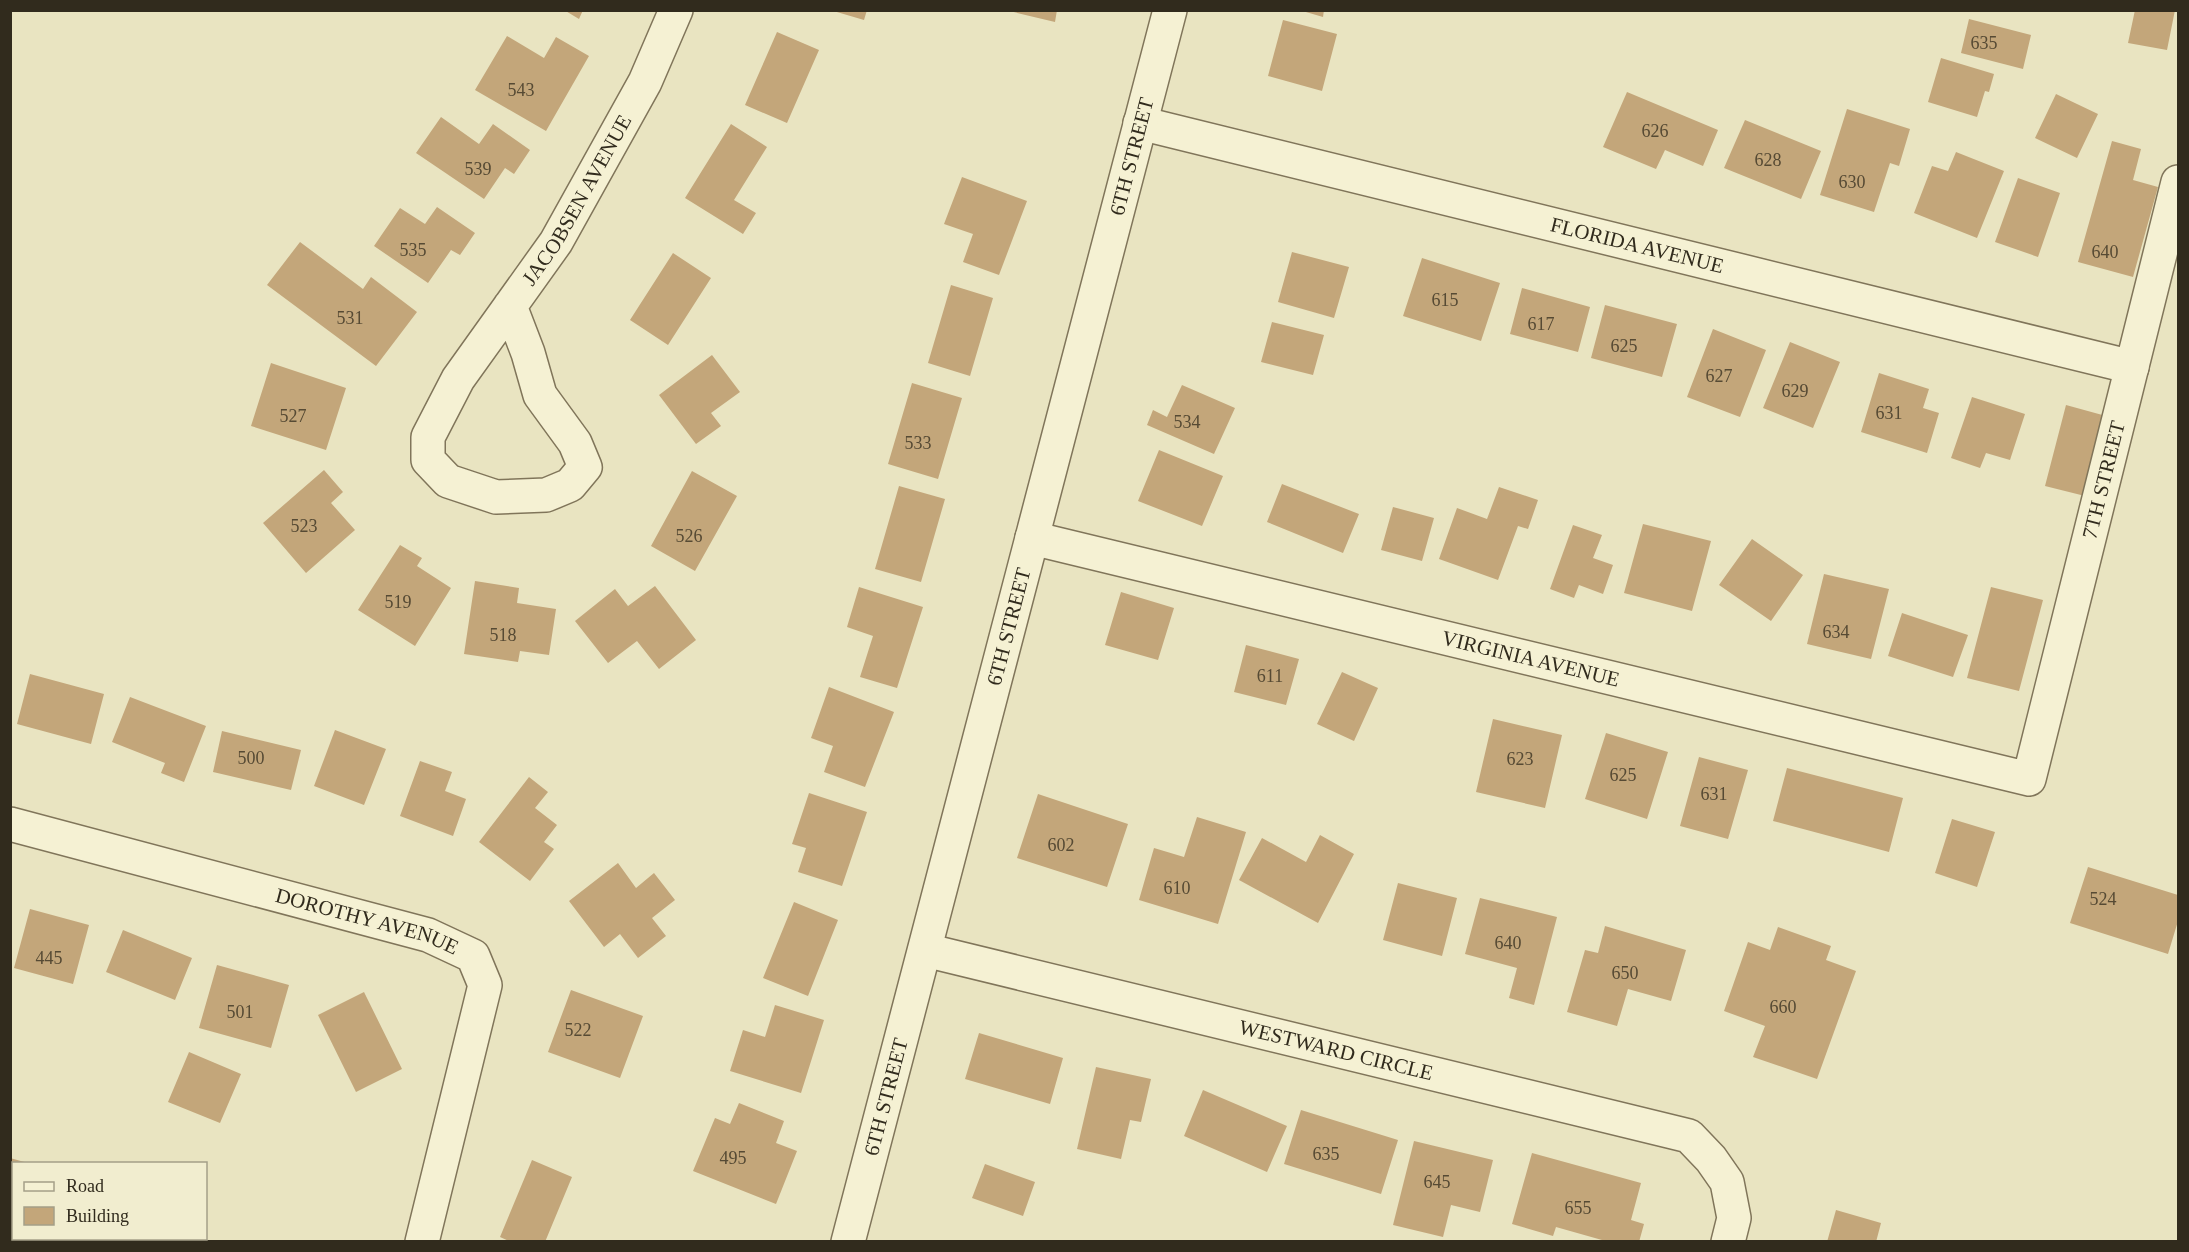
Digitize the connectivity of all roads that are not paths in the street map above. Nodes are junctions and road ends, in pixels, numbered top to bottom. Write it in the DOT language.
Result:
graph roads {
  1 [pos="676,10"];
  2 [pos="1170,10"];
  3 [pos="1140,123"];
  4 [pos="2178,182"];
  5 [pos="510,306"];
  6 [pos="2132,367"];
  7 [pos="1032,538"];
  8 [pos="2029,779"];
  9 [pos="10,824"];
  10 [pos="925,950"];
  11 [pos="422,1242"];
  12 [pos="848,1242"];
  13 [pos="1728,1242"];
  1 -- 5 [label="street, JACOBSEN AVENUE"];
  2 -- 3 [label="street, 6TH STREET"];
  3 -- 6 [label="street, FLORIDA AVENUE"];
  3 -- 7 [label="street, 6TH STREET"];
  4 -- 6 [label="street, 7TH STREET"];
  5 -- 5 [label="street, JACOBSEN AVENUE"];
  6 -- 8 [label="street, 7TH STREET"];
  7 -- 8 [label="street, VIRGINIA AVENUE"];
  7 -- 10 [label="street, 6TH STREET"];
  9 -- 11 [label="street, DOROTHY AVENUE"];
  10 -- 12 [label="street, 6TH STREET"];
  10 -- 13 [label="street, WESTWARD CIRCLE"];
}
